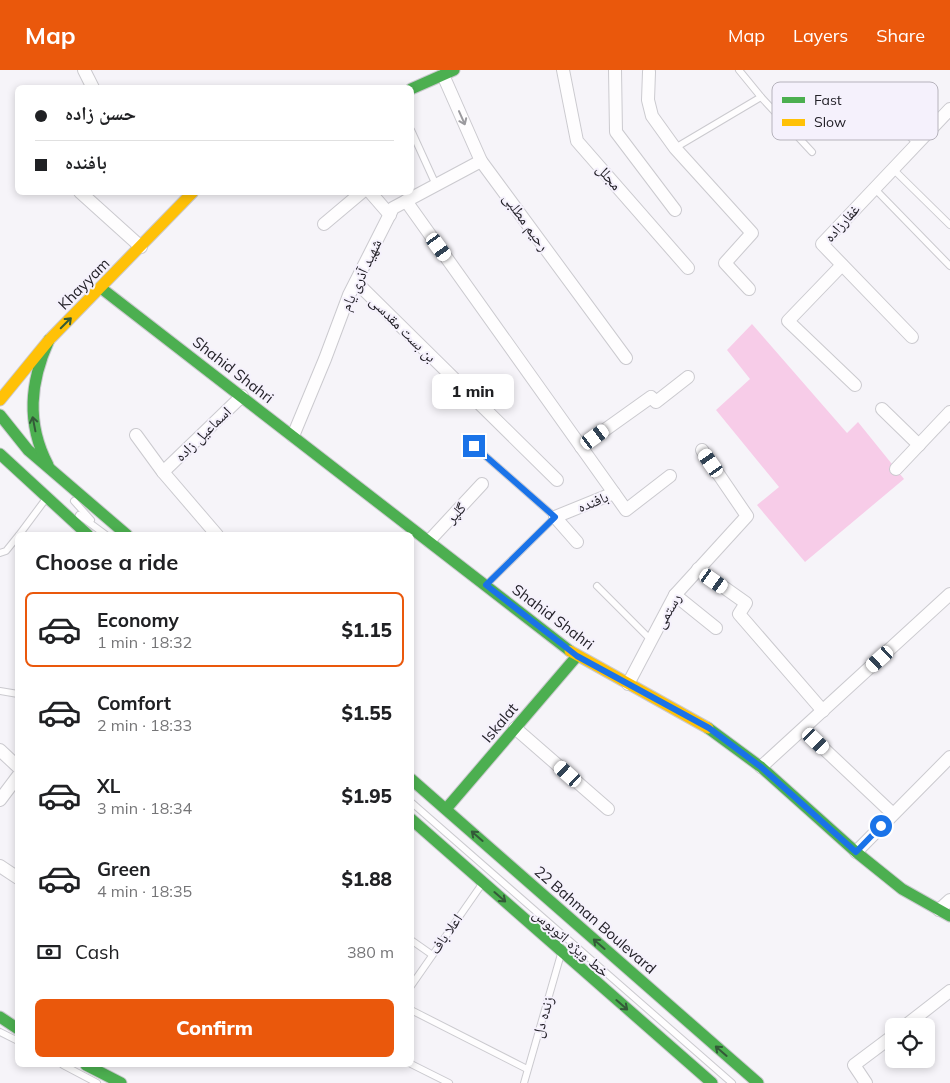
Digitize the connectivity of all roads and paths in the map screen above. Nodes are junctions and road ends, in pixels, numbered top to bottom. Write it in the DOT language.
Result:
graph roads {
  1 [pos="84,70"];
  2 [pos="563,70"];
  3 [pos="615,70"];
  4 [pos="739,70"];
  5 [pos="448,72"];
  6 [pos="649,72"];
  7 [pos="92,85"];
  8 [pos="414,88"];
  9 [pos="760,97"];
  10 [pos="950,109"];
  11 [pos="772,110"];
  12 [pos="938,122"];
  13 [pos="414,137"];
  14 [pos="801,140"];
  15 [pos="913,140"];
  16 [pos="921,140"];
  17 [pos="917,144"];
  18 [pos="675,148"];
  19 [pos="812,152"];
  20 [pos="481,161"];
  21 [pos="893,169"];
  22 [pos="436,185"];
  23 [pos="874,188"];
  24 [pos="83,195"];
  25 [pos="187,195"];
  26 [pos="358,195"];
  27 [pos="373,195"];
  28 [pos="406,201"];
  29 [pos="675,210"];
  30 [pos="390,214"];
  31 [pos="324,224"];
  32 [pos="950,225"];
  33 [pos="142,247"];
  34 [pos="842,265"];
  35 [pos="950,266"];
  36 [pos="688,268"];
  37 [pos="356,282"];
  38 [pos="101,288"];
  39 [pos="749,289"];
  40 [pos="912,337"];
  41 [pos="49,340"];
  42 [pos="626,358"];
  43 [pos="688,377"];
  44 [pos="855,386"];
  45 [pos="242,396"];
  46 [pos="0,400"];
  47 [pos="882,409"];
  48 [pos="950,412"];
  49 [pos="0,415"];
  50 [pos="136,435"];
  51 [pos="293,436"];
  52 [pos="919,445"];
  53 [pos="474,446"];
  54 [pos="581,447"];
  55 [pos="28,450"];
  56 [pos="702,450"];
  57 [pos="0,454"];
  58 [pos="8,467"];
  59 [pos="50,469"];
  60 [pos="896,469"];
  61 [pos="163,472"];
  62 [pos="670,476"];
  63 [pos="557,480"];
  64 [pos="482,484"];
  65 [pos="614,494"];
  66 [pos="47,499"];
  67 [pos="555,517"];
  68 [pos="98,528"];
  69 [pos="21,532"];
  70 [pos="85,532"];
  71 [pos="103,532"];
  72 [pos="123,532"];
  73 [pos="214,532"];
  74 [pos="15,540"];
  75 [pos="429,541"];
  76 [pos="578,542"];
  77 [pos="0,553"];
  78 [pos="698,570"];
  79 [pos="486,585"];
  80 [pos="597,586"];
  81 [pos="950,594"];
  82 [pos="675,595"];
  83 [pos="716,628"];
  84 [pos="651,640"];
  85 [pos="577,656"];
  86 [pos="628,684"];
  87 [pos="0,691"];
  88 [pos="15,694"];
  89 [pos="823,711"];
  90 [pos="515,728"];
  91 [pos="803,729"];
  92 [pos="0,750"];
  93 [pos="950,756"];
  94 [pos="15,764"];
  95 [pos="761,767"];
  96 [pos="15,780"];
  97 [pos="414,782"];
  98 [pos="0,800"];
  99 [pos="414,805"];
  100 [pos="446,809"];
  101 [pos="608,809"];
  102 [pos="893,814"];
  103 [pos="414,822"];
  104 [pos="856,852"];
  105 [pos="0,866"];
  106 [pos="15,876"];
  107 [pos="483,882"];
  108 [pos="950,900"];
  109 [pos="944,913"];
  110 [pos="414,942"];
  111 [pos="562,951"];
  112 [pos="431,954"];
  113 [pos="414,981"];
  114 [pos="950,991"];
  115 [pos="414,1012"];
  116 [pos="915,1018"];
  117 [pos="1,1023"];
  118 [pos="15,1028"];
  119 [pos="15,1038"];
  120 [pos="885,1042"];
  121 [pos="414,1066"];
  122 [pos="67,1067"];
  123 [pos="92,1067"];
  124 [pos="528,1069"];
  125 [pos="445,1082"];
  126 [pos="97,1083"];
  127 [pos="121,1083"];
  128 [pos="524,1083"];
  129 [pos="712,1083"];
  130 [pos="732,1083"];
  131 [pos="758,1083"];
  132 [pos="866,1083"];
  1 -- 7 [label="street"];
  2 -- 36 [label="street, مجلل"];
  3 -- 29 [label="street"];
  4 -- 9 [label="lane"];
  5 -- 8 [label="main road"];
  5 -- 20 [label="street, رحیم مطلبی, one-way"];
  6 -- 18 [label="street"];
  9 -- 11 [label="lane"];
  9 -- 18 [label="lane"];
  10 -- 12 [label="street, غفارزاده"];
  13 -- 22 [label="lane"];
  14 -- 19 [label="lane"];
  15 -- 17 [label="lane"];
  16 -- 17 [label="street, غفارزاده"];
  17 -- 21 [label="street, غفارزاده"];
  18 -- 39 [label="street"];
  20 -- 22 [label="street, شهید آذری یام"];
  20 -- 42 [label="street, رحیم مطلبی"];
  21 -- 23 [label="street, غفارزاده"];
  21 -- 32 [label="lane"];
  22 -- 28 [label="street, شهید آذری یام"];
  23 -- 34 [label="street, غفارزاده"];
  23 -- 35 [label="lane"];
  24 -- 33 [label="street"];
  25 -- 33 [label="main road, Khayyam"];
  26 -- 31 [label="street"];
  27 -- 30 [label="street"];
  28 -- 30 [label="street, شهید آذری یام"];
  28 -- 54 [label="street"];
  30 -- 37 [label="street, شهید آذری یام"];
  33 -- 38 [label="main road, Khayyam"];
  34 -- 40 [label="street, غفارزاده"];
  34 -- 44 [label="street"];
  37 -- 51 [label="street, شهید آذری یام"];
  37 -- 63 [label="street, بن بست مقدسی"];
  41 -- 38 [label="main road, Khayyam, one-way"];
  38 -- 45 [label="main road, Shahid Shahri"];
  41 -- 46 [label="main road, Khayyam"];
  59 -- 41 [label="main road, one-way"];
  43 -- 54 [label="street"];
  45 -- 51 [label="main road, Shahid Shahri"];
  45 -- 61 [label="street, اسماعیل زاده"];
  47 -- 52 [label="street"];
  48 -- 52 [label="street"];
  49 -- 55 [label="main road"];
  50 -- 61 [label="street, اسماعیل زاده"];
  51 -- 75 [label="main road, Shahid Shahri"];
  52 -- 60 [label="street"];
  53 -- 67 [label="lane, بافنده"];
  54 -- 65 [label="street"];
  55 -- 59 [label="main road"];
  55 -- 68 [label="lane"];
  56 -- 78 [label="street, رستمی"];
  57 -- 58 [label="main road"];
  58 -- 66 [label="main road"];
  58 -- 68 [label="lane"];
  59 -- 72 [label="main road"];
  61 -- 73 [label="street, اسماعیل زاده"];
  62 -- 65 [label="street, بافنده"];
  64 -- 75 [label="street, گلپر"];
  65 -- 67 [label="street, بافنده"];
  66 -- 69 [label="lane"];
  66 -- 70 [label="main road"];
  67 -- 76 [label="street, بافنده"];
  67 -- 79 [label="lane, بافنده"];
  68 -- 71 [label="lane"];
  74 -- 77 [label="lane"];
  75 -- 79 [label="main road, Shahid Shahri"];
  78 -- 82 [label="street, رستمی"];
  78 -- 89 [label="street"];
  79 -- 85 [label="main road, Shahid Shahri"];
  80 -- 84 [label="lane, رستمی"];
  81 -- 89 [label="street"];
  82 -- 83 [label="street"];
  82 -- 84 [label="street, رستمی"];
  84 -- 86 [label="street, رستمی"];
  85 -- 86 [label="main road, Shahid Shahri"];
  85 -- 90 [label="main road, Iskalat"];
  86 -- 95 [label="main road, Shahid Shahri"];
  87 -- 88 [label="lane"];
  89 -- 91 [label="street"];
  90 -- 100 [label="main road, Iskalat"];
  90 -- 101 [label="street"];
  91 -- 95 [label="street"];
  91 -- 102 [label="street"];
  92 -- 94 [label="street"];
  93 -- 102 [label="street"];
  95 -- 104 [label="main road, Shahid Shahri"];
  96 -- 98 [label="street"];
  97 -- 100 [label="main road, 22 Bahman Boulevard"];
  99 -- 130 [label="lane, خط ویژه اتوبوس"];
  131 -- 100 [label="main road, 22 Bahman Boulevard, one-way"];
  102 -- 104 [label="street"];
  103 -- 107 [label="main road"];
  104 -- 109 [label="main road, Shahid Shahri"];
  105 -- 106 [label="street"];
  107 -- 111 [label="main road, one-way"];
  107 -- 112 [label="lane, اعلا باف"];
  108 -- 109 [label="street"];
  110 -- 112 [label="lane"];
  111 -- 124 [label="lane, زنده دل"];
  111 -- 129 [label="main road, one-way"];
  112 -- 113 [label="lane, اعلا باف"];
  114 -- 116 [label="street"];
  115 -- 124 [label="lane"];
  117 -- 118 [label="main road"];
  117 -- 119 [label="lane"];
  120 -- 132 [label="street"];
  121 -- 125 [label="lane"];
  122 -- 126 [label="lane"];
  123 -- 127 [label="main road"];
  124 -- 128 [label="lane, زنده دل"];
}
